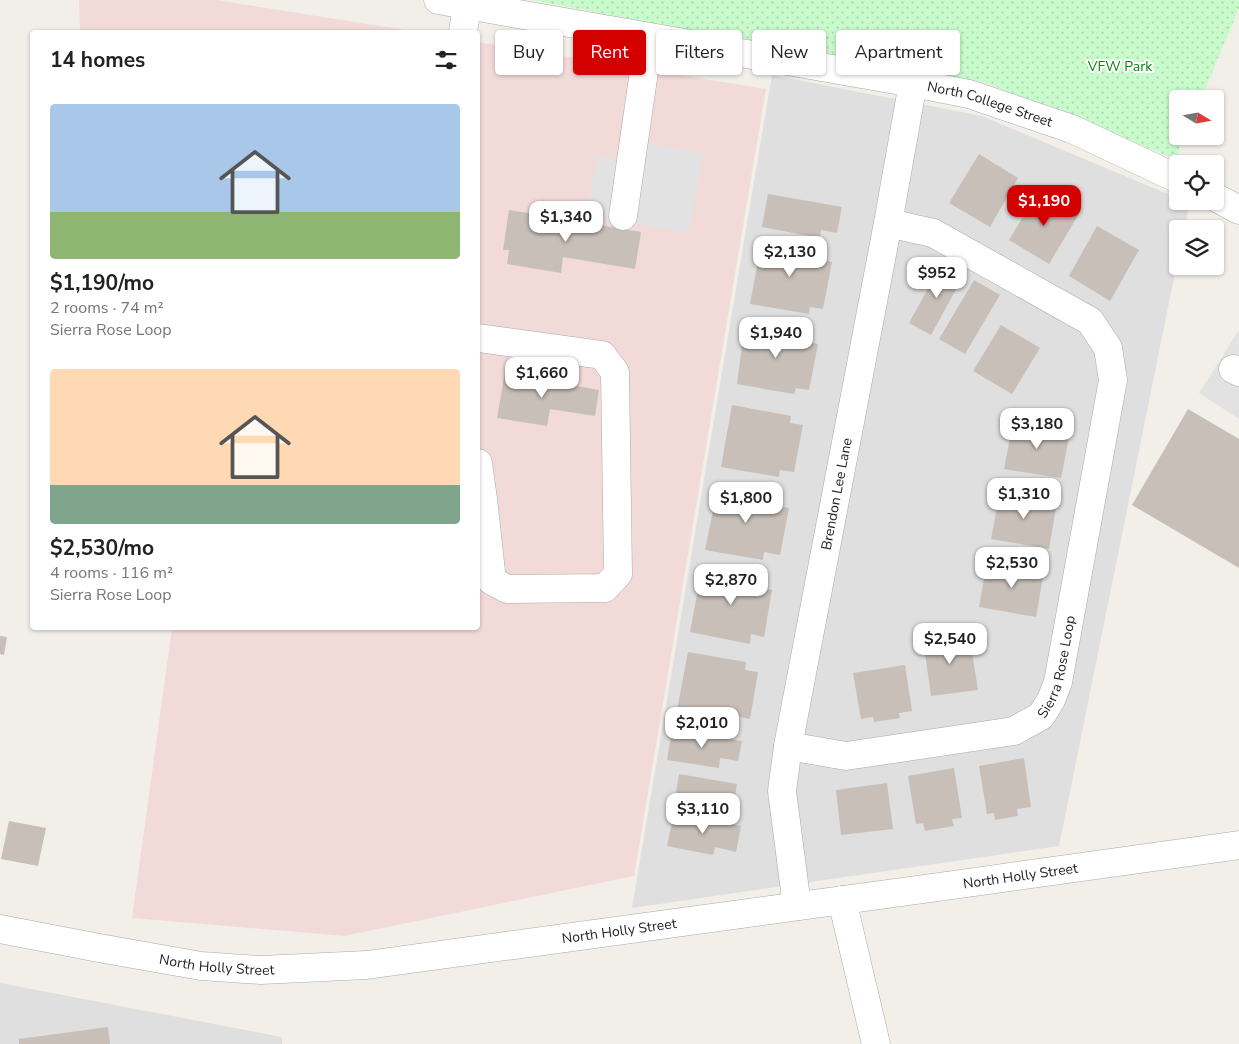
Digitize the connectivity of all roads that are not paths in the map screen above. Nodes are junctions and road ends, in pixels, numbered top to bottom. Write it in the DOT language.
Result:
graph roads {
  1 [pos="438,0"];
  2 [pos="467,5"];
  3 [pos="463,30"];
  4 [pos="650,37"];
  5 [pos="913,83"];
  6 [pos="1169,175"];
  7 [pos="1224,201"];
  8 [pos="1239,210"];
  9 [pos="623,216"];
  10 [pos="888,223"];
  11 [pos="480,338"];
  12 [pos="480,477"];
  13 [pos="788,746"];
  14 [pos="1239,845"];
  15 [pos="842,900"];
  16 [pos="797,906"];
  17 [pos="0,929"];
  18 [pos="876,1044"];
  1 -- 2 [label="street, North College Street"];
  2 -- 3 [label="street"];
  2 -- 4 [label="street, North College Street"];
  4 -- 5 [label="street, North College Street"];
  4 -- 9 [label="street"];
  5 -- 6 [label="street, North College Street"];
  5 -- 10 [label="street, Brendon Lee Lane"];
  7 -- 8 [label="street"];
  10 -- 13 [label="street, Brendon Lee Lane"];
  10 -- 13 [label="street, Sierra Rose Loop"];
  11 -- 12 [label="street"];
  13 -- 16 [label="street, Brendon Lee Lane"];
  14 -- 15 [label="street, North Holly Street"];
  15 -- 16 [label="street, North Holly Street"];
  15 -- 18 [label="street"];
  16 -- 17 [label="street, North Holly Street"];
}
